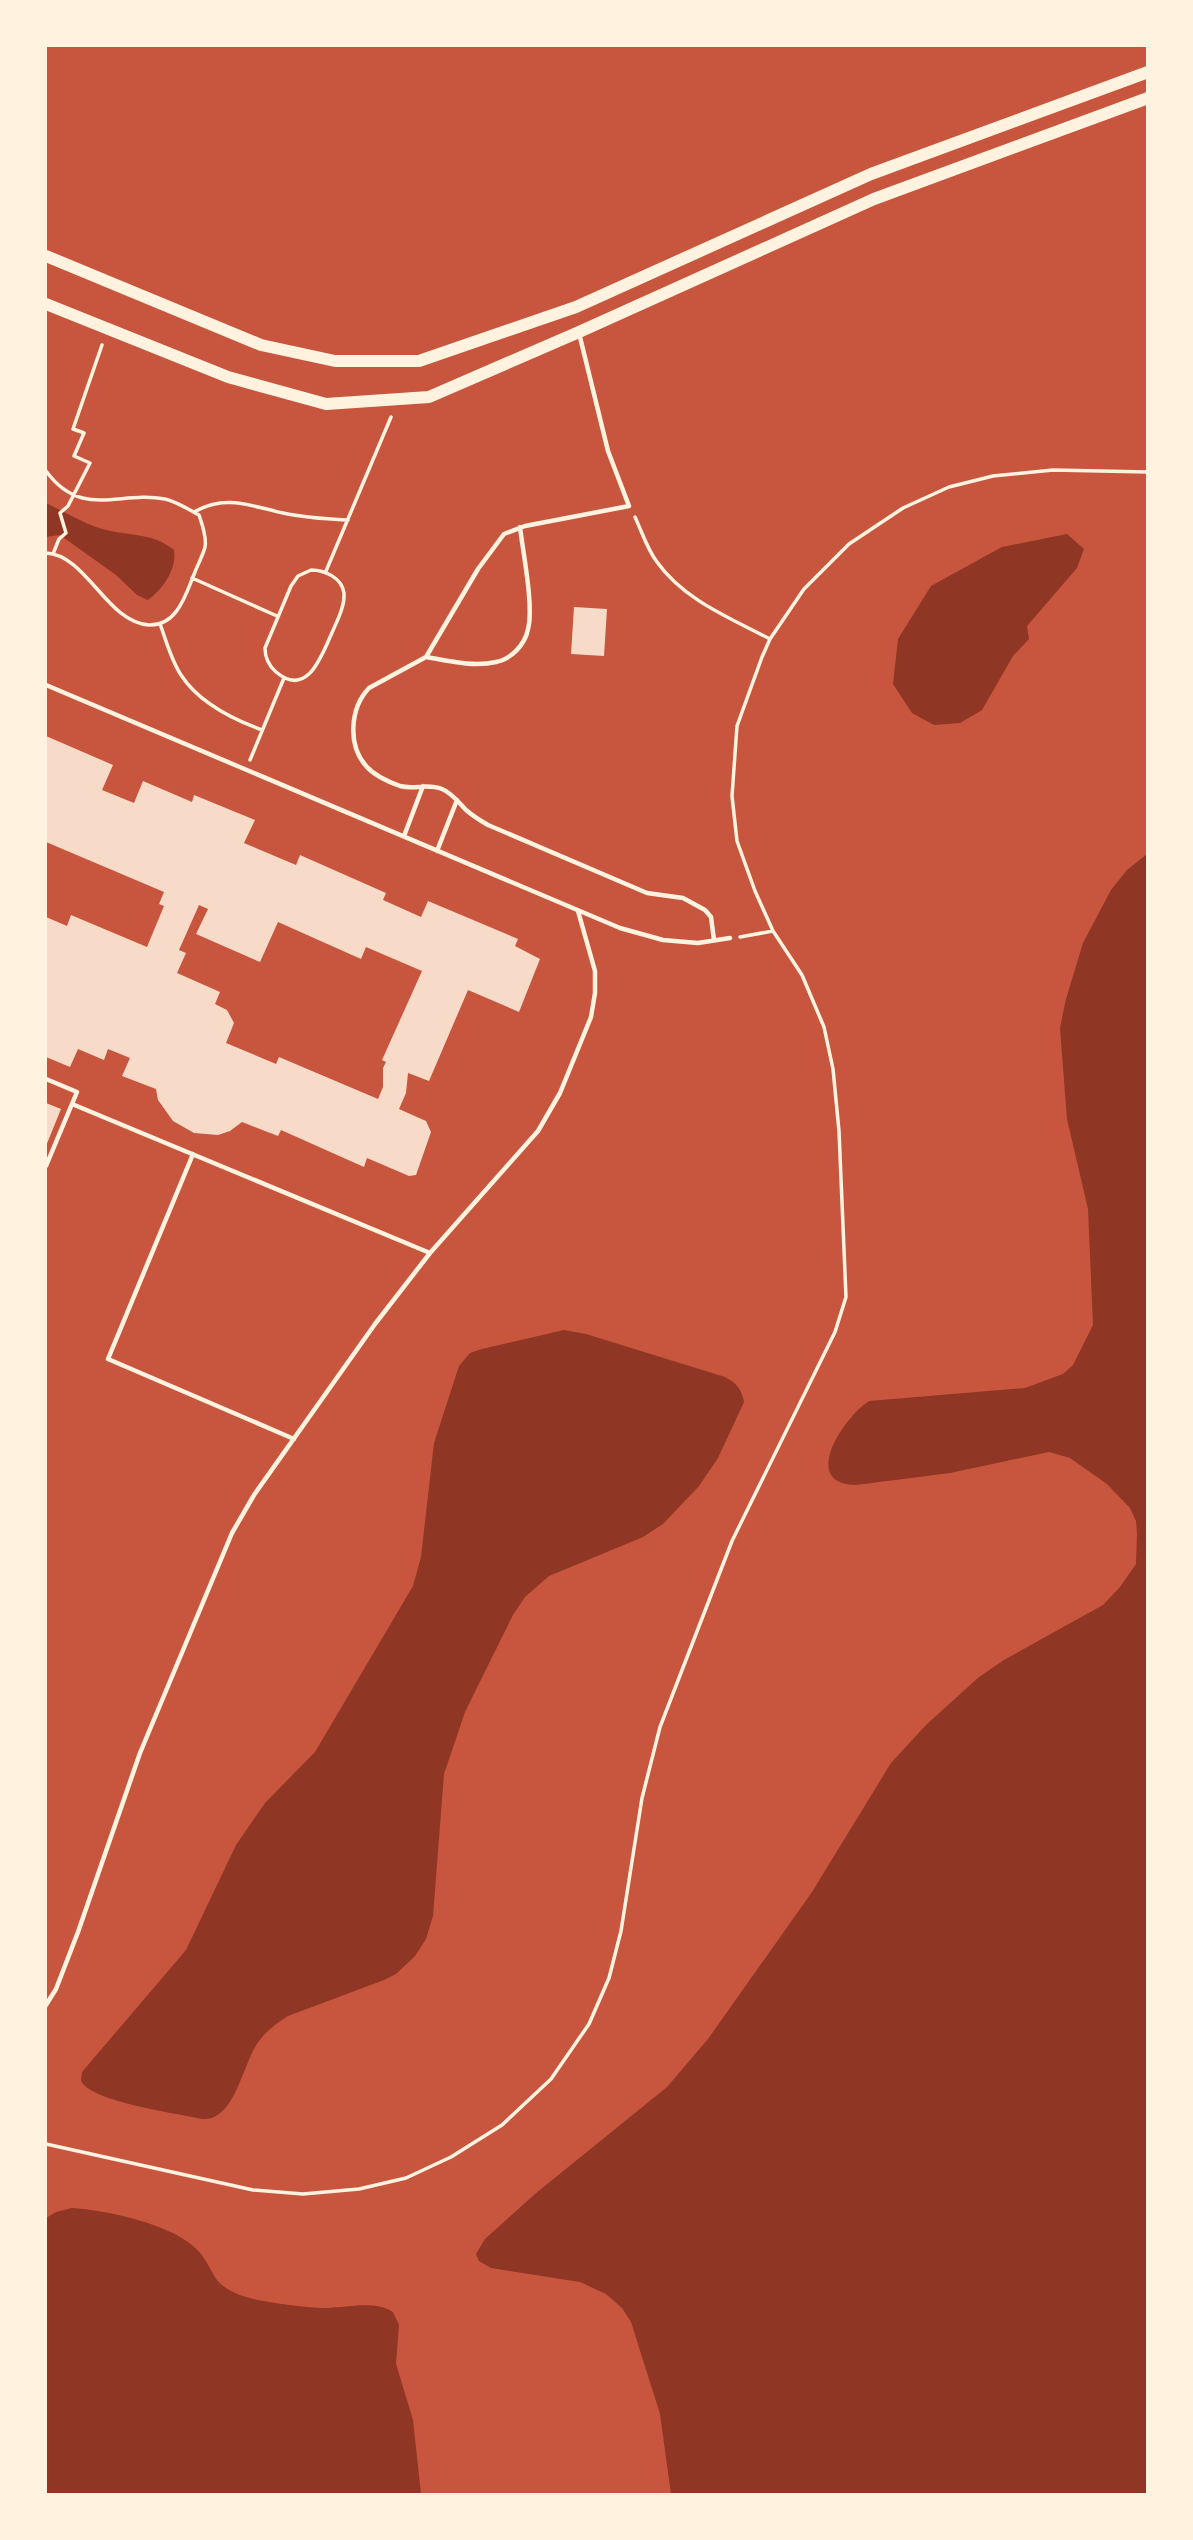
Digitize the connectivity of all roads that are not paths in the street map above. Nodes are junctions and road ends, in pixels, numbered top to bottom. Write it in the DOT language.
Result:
graph roads {
  1 [pos="1147,72"];
  2 [pos="1147,98"];
  3 [pos="46,256"];
  4 [pos="46,304"];
  5 [pos="579,332"];
  6 [pos="520,527"];
  7 [pos="426,657"];
  8 [pos="46,685"];
  9 [pos="423,785"];
  10 [pos="457,800"];
  11 [pos="404,836"];
  12 [pos="437,850"];
  13 [pos="578,911"];
  14 [pos="730,939"];
  15 [pos="714,940"];
  16 [pos="46,1079"];
  17 [pos="72,1104"];
  18 [pos="193,1154"];
  19 [pos="46,1166"];
  20 [pos="430,1253"];
  21 [pos="294,1439"];
  22 [pos="46,2005"];
  1 -- 3 [label="main road"];
  2 -- 5 [label="main road"];
  4 -- 5 [label="main road"];
  5 -- 6 [label="lane"];
  6 -- 7 [label="lane"];
  6 -- 7 [label="lane"];
  7 -- 9 [label="lane"];
  8 -- 11 [label="lane"];
  9 -- 10 [label="lane"];
  9 -- 11 [label="lane"];
  10 -- 12 [label="lane"];
  10 -- 15 [label="lane"];
  11 -- 12 [label="lane"];
  12 -- 13 [label="lane"];
  13 -- 15 [label="lane"];
  13 -- 20 [label="lane"];
  14 -- 15 [label="lane"];
  16 -- 17 [label="lane"];
  17 -- 18 [label="lane"];
  17 -- 19 [label="lane"];
  18 -- 20 [label="lane"];
  18 -- 21 [label="lane"];
  20 -- 21 [label="lane"];
  21 -- 22 [label="lane"];
}
